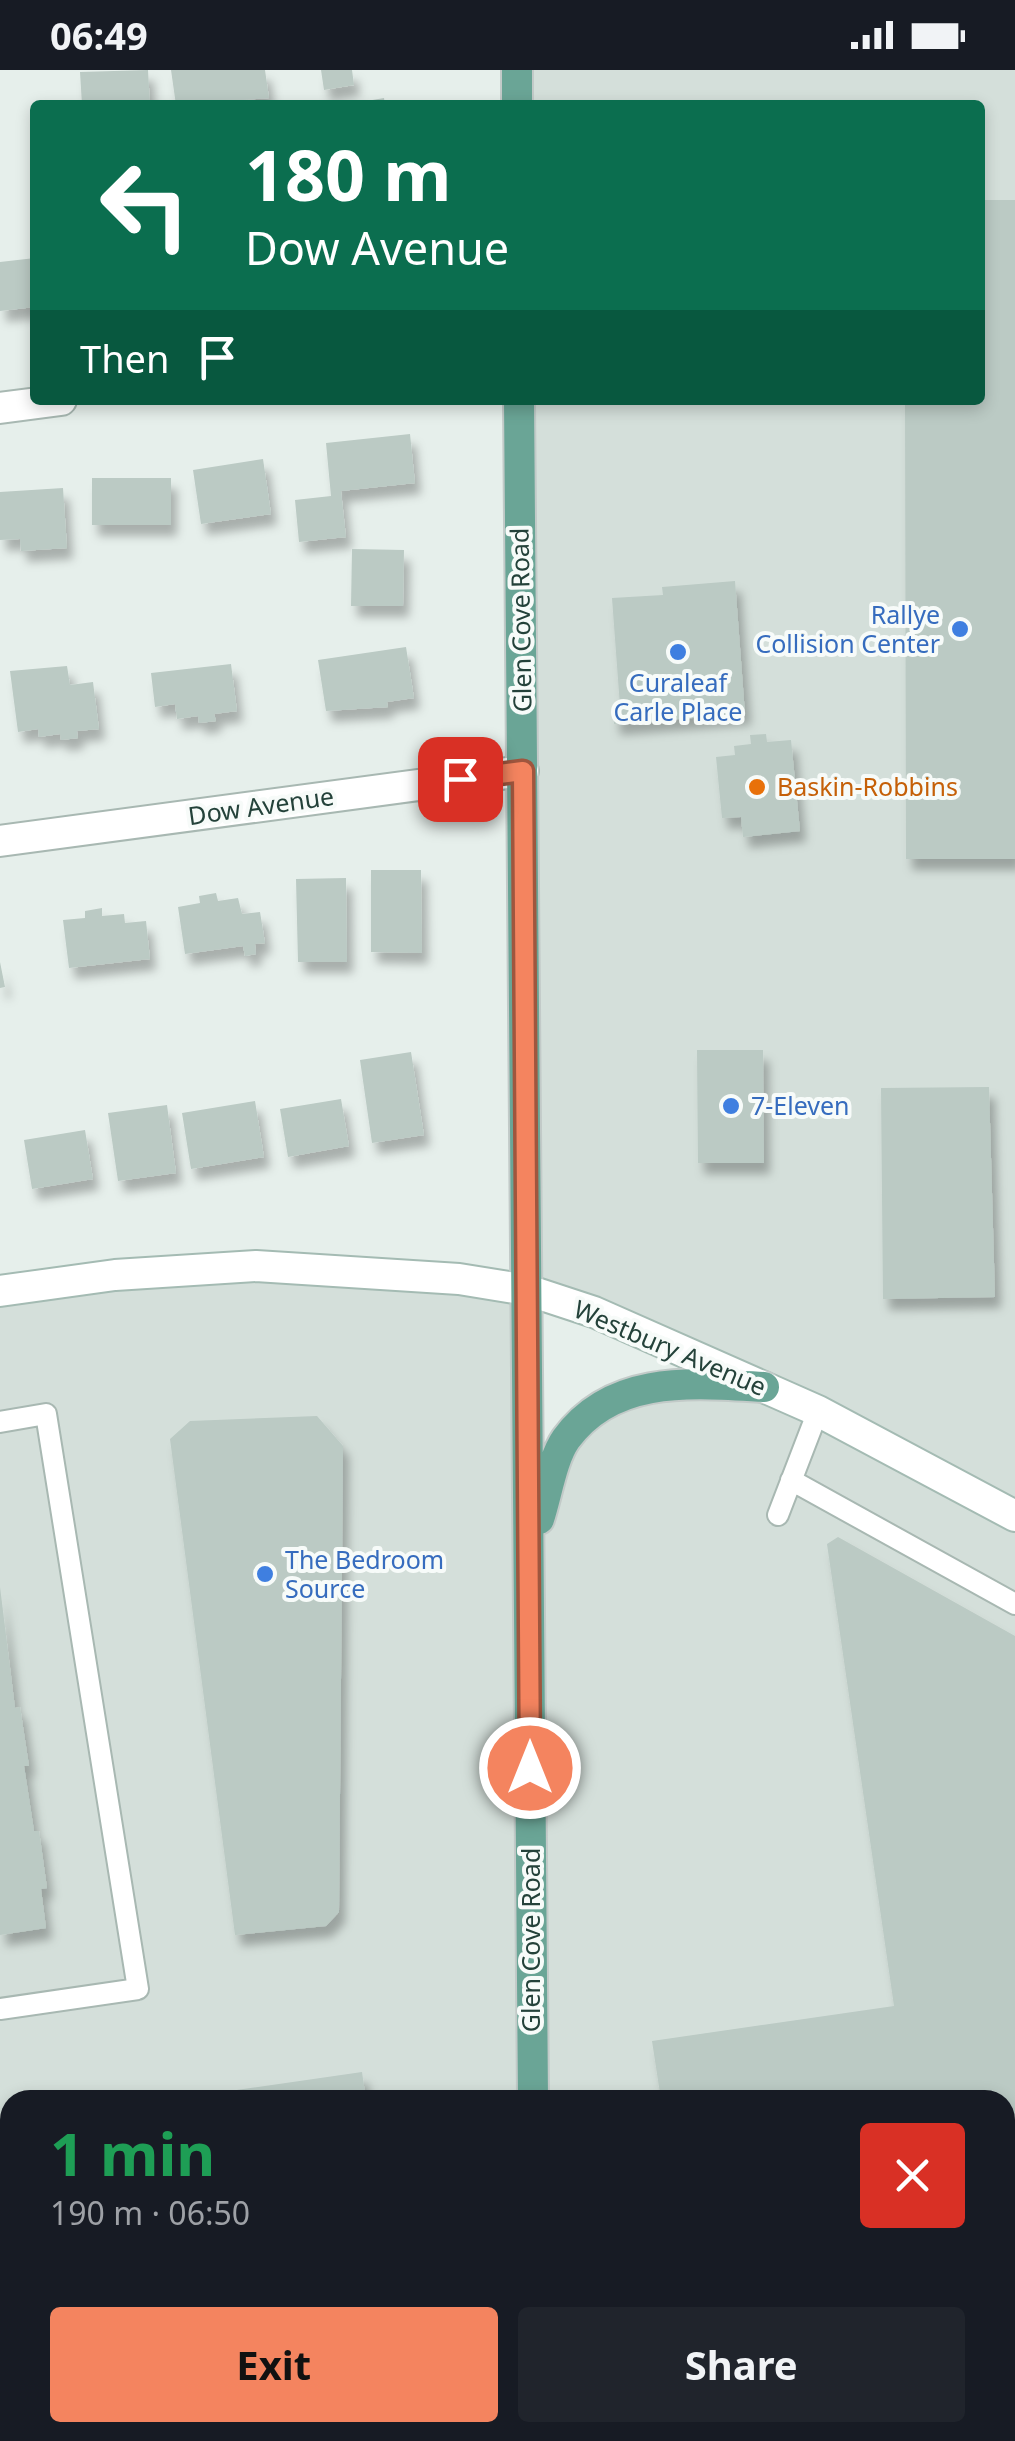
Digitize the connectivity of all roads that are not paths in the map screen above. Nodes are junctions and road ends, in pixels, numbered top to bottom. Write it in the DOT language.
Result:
graph roads {
  1 [pos="516,70"];
  2 [pos="517,100"];
  3 [pos="30,404"];
  4 [pos="519,405"];
  5 [pos="0,408"];
  6 [pos="523,771"];
  7 [pos="0,841"];
  8 [pos="0,1290"];
  9 [pos="527,1290"];
  10 [pos="764,1388"];
  11 [pos="818,1410"];
  12 [pos="0,1422"];
  13 [pos="791,1480"];
  14 [pos="778,1515"];
  15 [pos="1015,1516"];
  16 [pos="531,1546"];
  17 [pos="1015,1604"];
  18 [pos="0,2009"];
  19 [pos="533,2090"];
  1 -- 2 [label="main road"];
  3 -- 5 [label="main road"];
  4 -- 6 [label="main road, Glen Cove Road"];
  6 -- 7 [label="main road, Dow Avenue"];
  6 -- 9 [label="main road, Glen Cove Road"];
  8 -- 9 [label="main road, Westbury Avenue"];
  9 -- 10 [label="main road, Westbury Avenue"];
  9 -- 16 [label="main road, Glen Cove Road"];
  10 -- 11 [label="main road, Westbury Avenue"];
  10 -- 16 [label="main road"];
  11 -- 13 [label="lane"];
  11 -- 15 [label="main road, Westbury Avenue"];
  12 -- 18 [label="lane"];
  13 -- 14 [label="lane"];
  13 -- 17 [label="lane"];
  16 -- 19 [label="main road, Glen Cove Road"];
}
